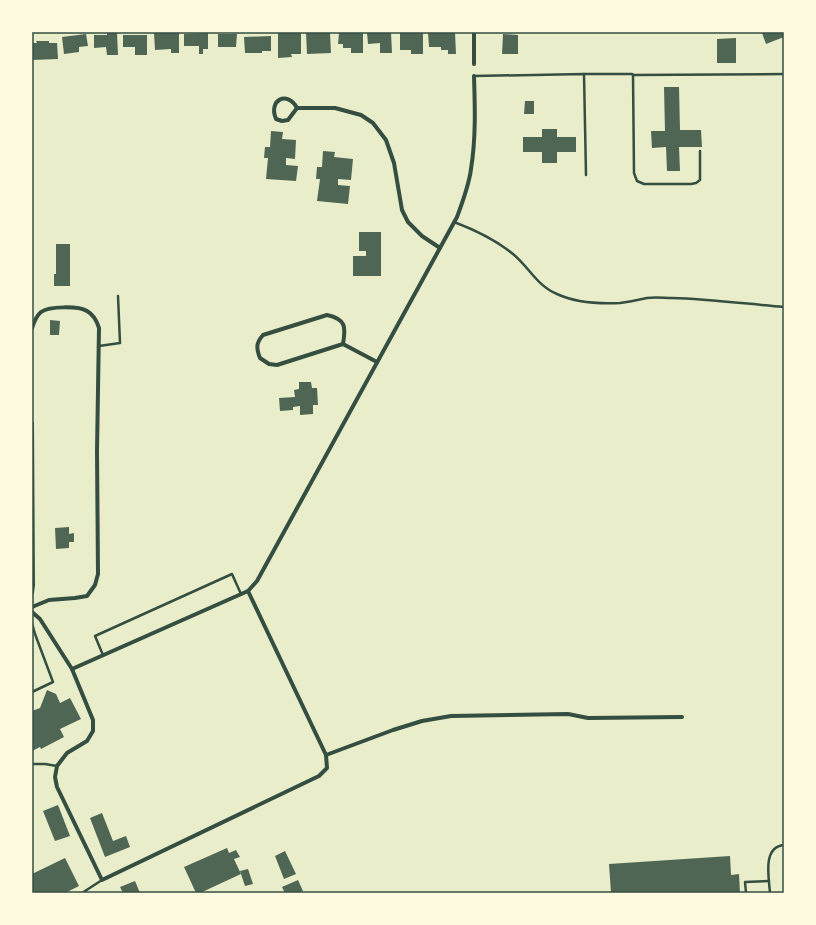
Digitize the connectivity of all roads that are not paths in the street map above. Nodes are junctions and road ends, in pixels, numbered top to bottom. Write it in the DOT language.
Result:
graph roads {
  1 [pos="474,32"];
  2 [pos="474,64"];
  3 [pos="584,74"];
  4 [pos="784,74"];
  5 [pos="633,75"];
  6 [pos="474,76"];
  7 [pos="297,108"];
  8 [pos="700,151"];
  9 [pos="586,175"];
  10 [pos="454,222"];
  11 [pos="440,248"];
  12 [pos="118,296"];
  13 [pos="784,307"];
  14 [pos="32,328"];
  15 [pos="343,344"];
  16 [pos="98,346"];
  17 [pos="377,362"];
  18 [pos="32,423"];
  19 [pos="248,591"];
  20 [pos="32,593"];
  21 [pos="241,594"];
  22 [pos="32,608"];
  23 [pos="32,612"];
  24 [pos="32,623"];
  25 [pos="33,635"];
  26 [pos="103,655"];
  27 [pos="72,669"];
  28 [pos="32,692"];
  29 [pos="682,717"];
  30 [pos="326,755"];
  31 [pos="32,764"];
  32 [pos="57,766"];
  33 [pos="784,845"];
  34 [pos="102,880"];
  35 [pos="769,881"];
  36 [pos="82,893"];
  37 [pos="746,893"];
  38 [pos="770,893"];
  1 -- 2 [label="street"];
  3 -- 5 [label="lane"];
  3 -- 6 [label="lane"];
  3 -- 9 [label="lane"];
  4 -- 5 [label="lane"];
  5 -- 8 [label="lane"];
  6 -- 10 [label="street"];
  7 -- 7 [label="street"];
  7 -- 11 [label="street"];
  10 -- 11 [label="street"];
  10 -- 13 [label="lane"];
  11 -- 17 [label="street"];
  12 -- 16 [label="lane"];
  14 -- 16 [label="street"];
  15 -- 15 [label="street"];
  15 -- 17 [label="street"];
  16 -- 22 [label="street"];
  17 -- 19 [label="street"];
  18 -- 20 [label="street"];
  19 -- 21 [label="street"];
  19 -- 30 [label="street"];
  21 -- 26 [label="street"];
  21 -- 26 [label="lane"];
  23 -- 27 [label="street"];
  24 -- 25 [label="lane"];
  25 -- 28 [label="lane"];
  26 -- 27 [label="street"];
  27 -- 32 [label="street"];
  29 -- 30 [label="street"];
  30 -- 34 [label="street"];
  31 -- 32 [label="lane"];
  32 -- 34 [label="street"];
  33 -- 35 [label="lane"];
  34 -- 36 [label="lane"];
  35 -- 37 [label="lane"];
  35 -- 38 [label="lane"];
}
